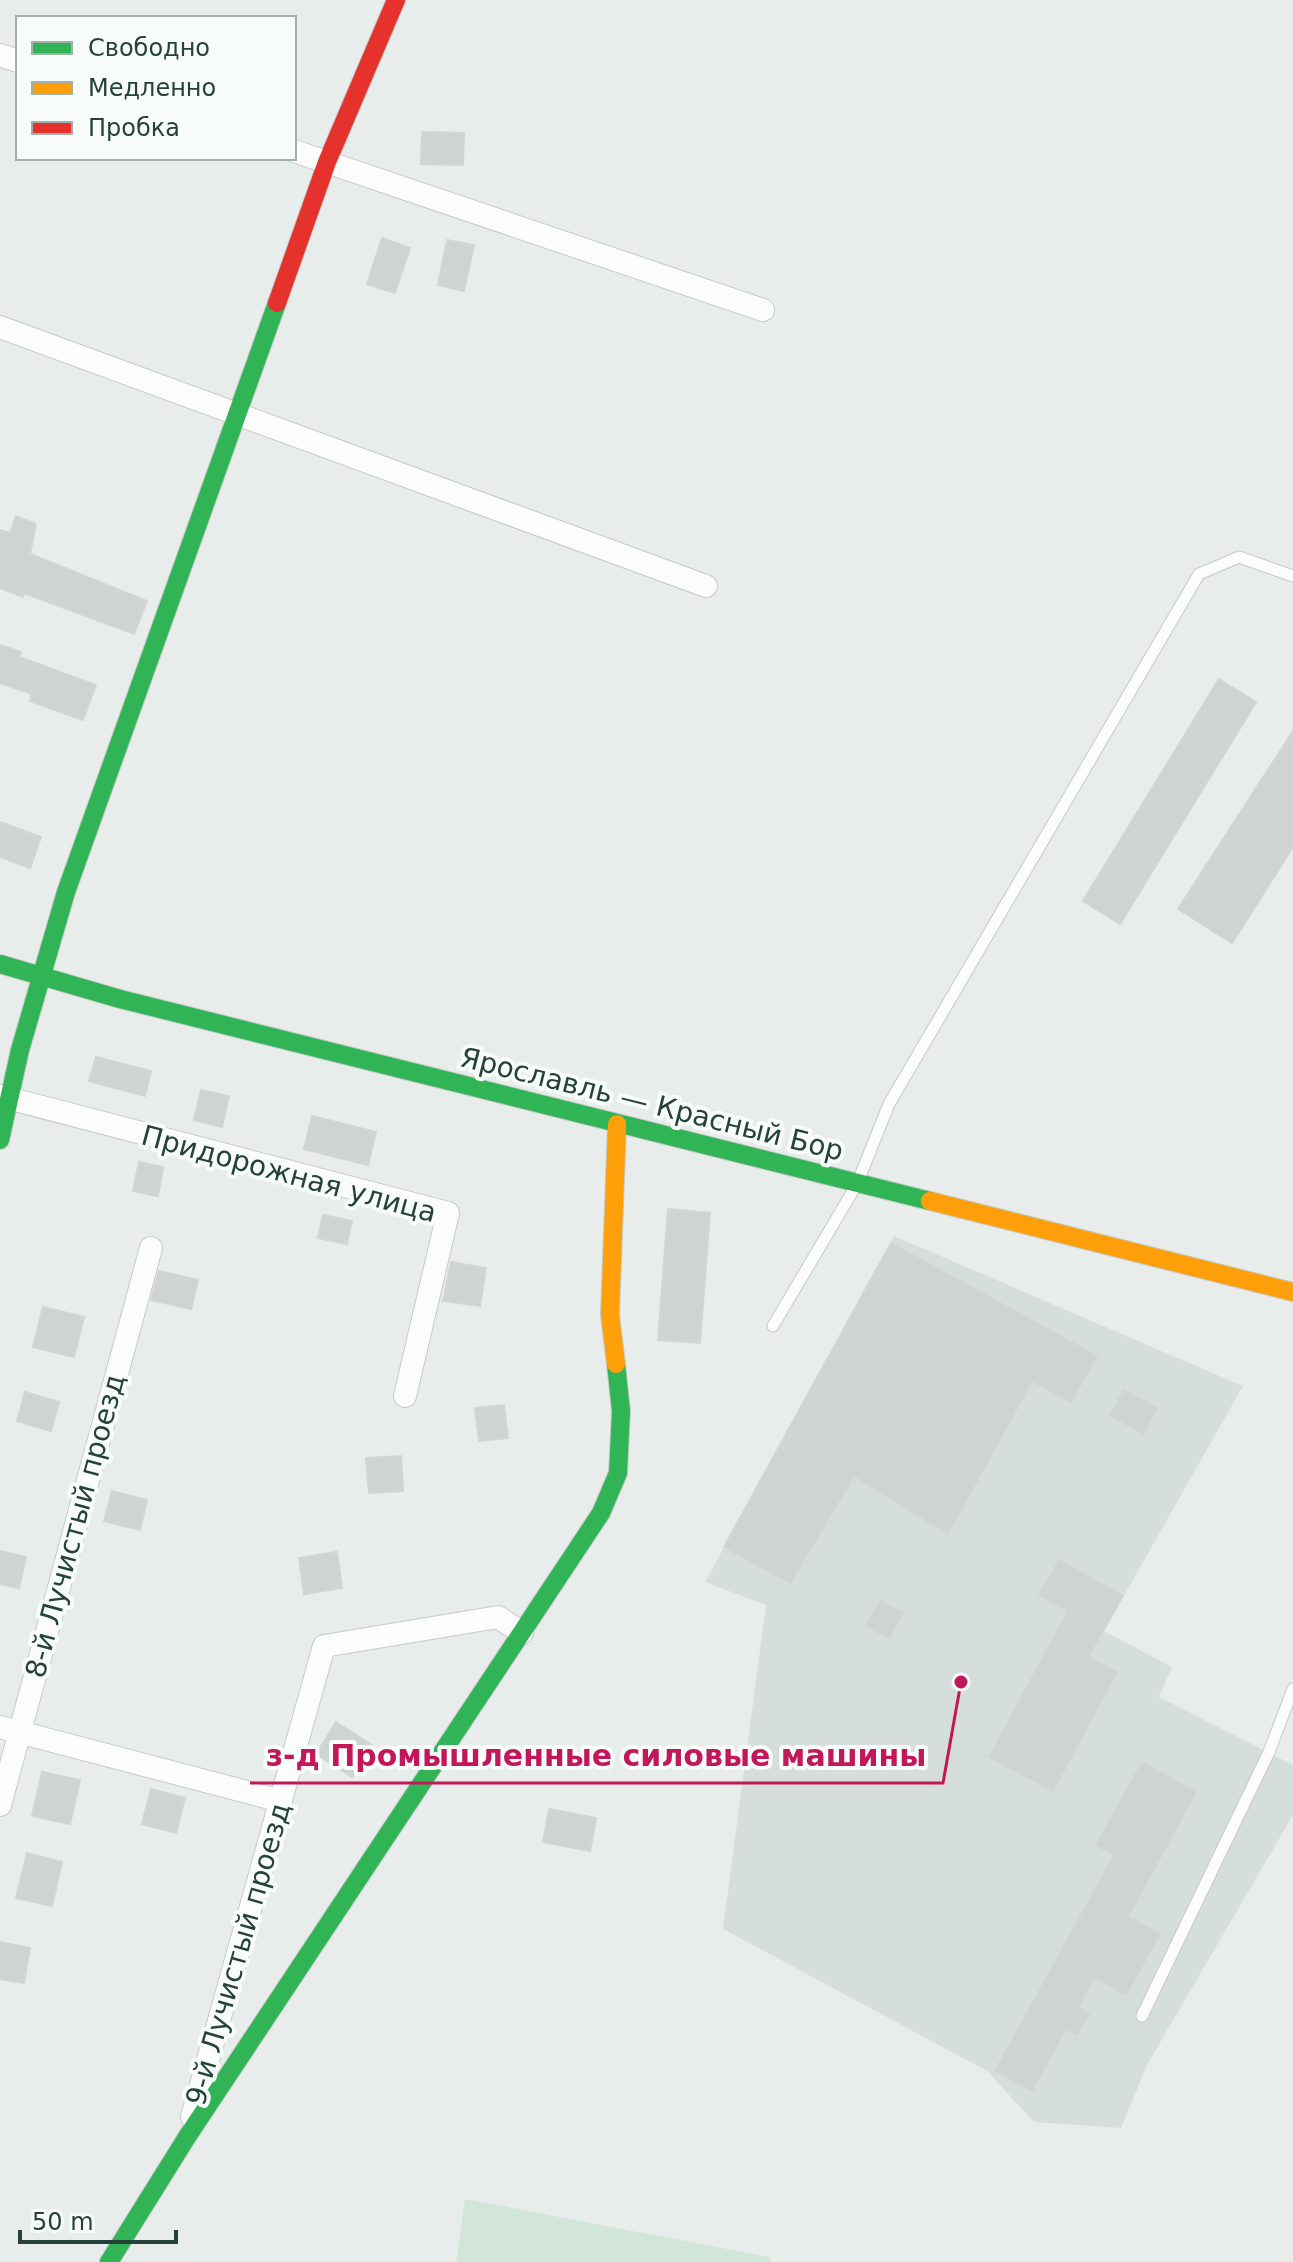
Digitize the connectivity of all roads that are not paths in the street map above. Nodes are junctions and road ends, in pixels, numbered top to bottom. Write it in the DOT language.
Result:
graph roads {
  1 [pos="396,0"];
  2 [pos="296,152"];
  3 [pos="327,162"];
  4 [pos="763,310"];
  5 [pos="0,327"];
  6 [pos="237,412"];
  7 [pos="1293,576"];
  8 [pos="706,586"];
  9 [pos="0,964"];
  10 [pos="41,976"];
  11 [pos="5,1098"];
  12 [pos="617,1124"];
  13 [pos="0,1140"];
  14 [pos="857,1184"];
  15 [pos="151,1248"];
  16 [pos="1293,1292"];
  17 [pos="773,1326"];
  18 [pos="405,1396"];
  19 [pos="522,1633"];
  20 [pos="1293,1689"];
  21 [pos="9,1730"];
  22 [pos="281,1801"];
  23 [pos="0,1805"];
  24 [pos="1142,2016"];
  25 [pos="187,2137"];
  26 [pos="109,2262"];
  1 -- 3 [label="street"];
  2 -- 3 [label="street"];
  3 -- 4 [label="street"];
  3 -- 6 [label="street"];
  5 -- 6 [label="street"];
  6 -- 8 [label="street"];
  6 -- 10 [label="street"];
  7 -- 14 [label="lane"];
  9 -- 10 [label="street, Ярославль — Красный Бор"];
  10 -- 11 [label="street"];
  10 -- 12 [label="street, Ярославль — Красный Бор"];
  11 -- 13 [label="street"];
  11 -- 18 [label="street, Придорожная улица"];
  12 -- 14 [label="street, Ярославль — Красный Бор"];
  12 -- 19 [label="street"];
  14 -- 16 [label="street, Ярославль — Красный Бор"];
  14 -- 17 [label="lane"];
  15 -- 21 [label="street, 8-й Лучистый проезд"];
  19 -- 22 [label="street, 9-й Лучистый проезд"];
  19 -- 25 [label="street"];
  20 -- 24 [label="lane"];
  21 -- 22 [label="street"];
  21 -- 23 [label="street, 8-й Лучистый проезд"];
  22 -- 25 [label="street, 9-й Лучистый проезд"];
  25 -- 26 [label="street"];
}
